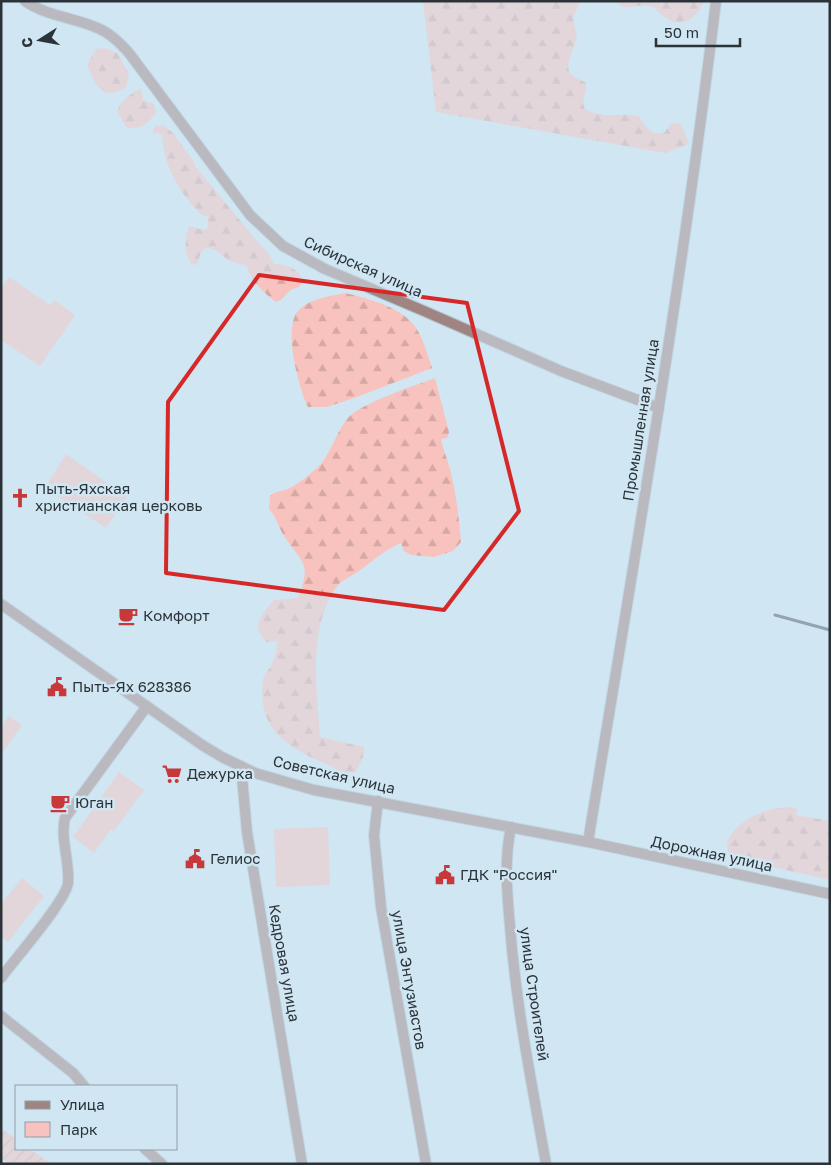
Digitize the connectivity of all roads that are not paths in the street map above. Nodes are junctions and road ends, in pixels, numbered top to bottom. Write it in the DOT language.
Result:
graph roads {
  1 [pos="25,1"];
  2 [pos="716,1"];
  3 [pos="658,408"];
  4 [pos="1,604"];
  5 [pos="147,706"];
  6 [pos="241,766"];
  7 [pos="378,801"];
  8 [pos="510,827"];
  9 [pos="588,842"];
  10 [pos="830,894"];
  11 [pos="1,978"];
  12 [pos="1,1016"];
  13 [pos="83,1085"];
  14 [pos="146,1150"];
  15 [pos="162,1164"];
  16 [pos="302,1164"];
  17 [pos="426,1164"];
  18 [pos="546,1164"];
  1 -- 3 [label="street, Сибирская улица"];
  2 -- 3 [label="street, Промышленная улица"];
  3 -- 9 [label="street, Промышленная улица"];
  4 -- 5 [label="street, Советская улица"];
  5 -- 6 [label="street, Советская улица"];
  5 -- 11 [label="street"];
  6 -- 7 [label="street, Советская улица"];
  6 -- 16 [label="street, Кедровая улица"];
  7 -- 8 [label="street, Советская улица"];
  7 -- 17 [label="street, улица Энтузиастов"];
  8 -- 9 [label="street, Советская улица"];
  8 -- 18 [label="street, улица Строителей"];
  9 -- 10 [label="street, Дорожная улица"];
  12 -- 13 [label="street"];
  14 -- 15 [label="street"];
}
